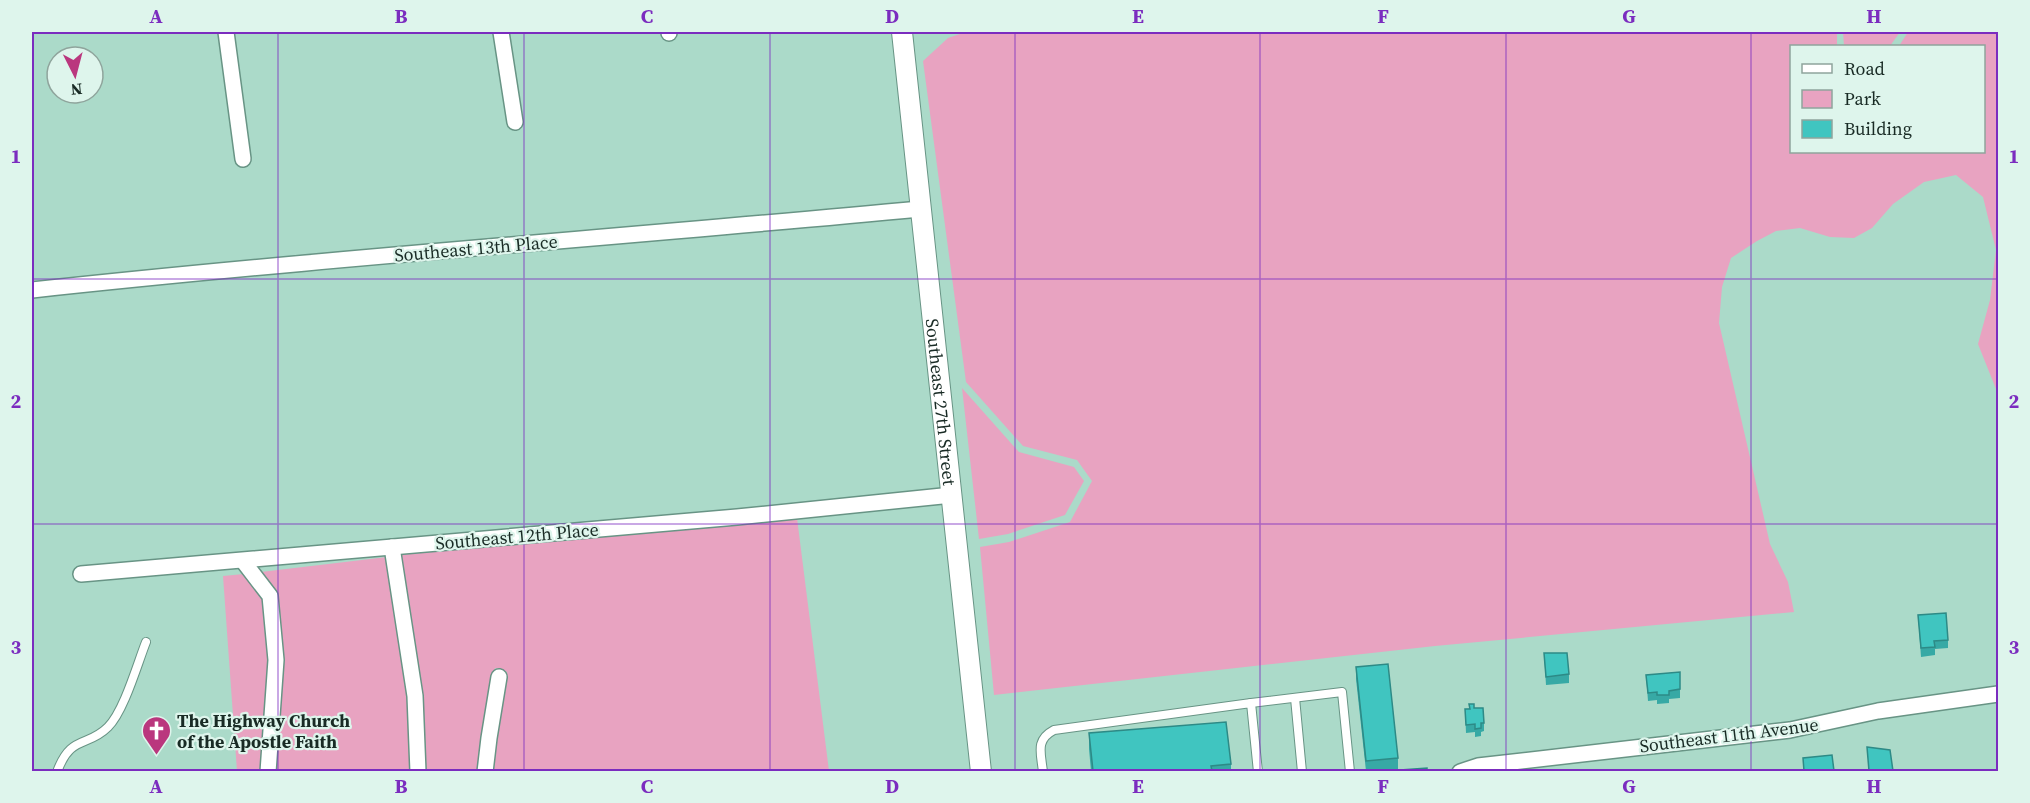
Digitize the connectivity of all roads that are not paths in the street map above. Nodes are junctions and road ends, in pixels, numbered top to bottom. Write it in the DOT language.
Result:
graph roads {
  1 [pos="226,32"];
  2 [pos="501,32"];
  3 [pos="902,32"];
  4 [pos="514,122"];
  5 [pos="243,159"];
  6 [pos="920,209"];
  7 [pos="32,290"];
  8 [pos="952,495"];
  9 [pos="392,548"];
  10 [pos="243,561"];
  11 [pos="81,574"];
  12 [pos="146,642"];
  13 [pos="500,678"];
  14 [pos="1998,694"];
  15 [pos="1295,698"];
  16 [pos="1251,703"];
  17 [pos="57,771"];
  18 [pos="268,771"];
  19 [pos="418,771"];
  20 [pos="485,771"];
  21 [pos="981,771"];
  22 [pos="1043,771"];
  23 [pos="1258,771"];
  24 [pos="1302,771"];
  25 [pos="1350,771"];
  26 [pos="1460,771"];
  1 -- 5 [label="street"];
  2 -- 4 [label="street"];
  3 -- 6 [label="street, Southeast 27th Street"];
  6 -- 7 [label="street, Southeast 13th Place"];
  6 -- 8 [label="street, Southeast 27th Street"];
  8 -- 9 [label="street, Southeast 12th Place"];
  8 -- 21 [label="street, Southeast 27th Street"];
  9 -- 10 [label="street, Southeast 12th Place"];
  9 -- 19 [label="street"];
  10 -- 11 [label="street, Southeast 12th Place"];
  10 -- 18 [label="street"];
  12 -- 17 [label="lane"];
  13 -- 20 [label="street"];
  14 -- 26 [label="street, Southeast 11th Avenue"];
  15 -- 16 [label="lane"];
  15 -- 24 [label="lane"];
  15 -- 25 [label="lane"];
  16 -- 22 [label="lane"];
  16 -- 23 [label="lane"];
}
